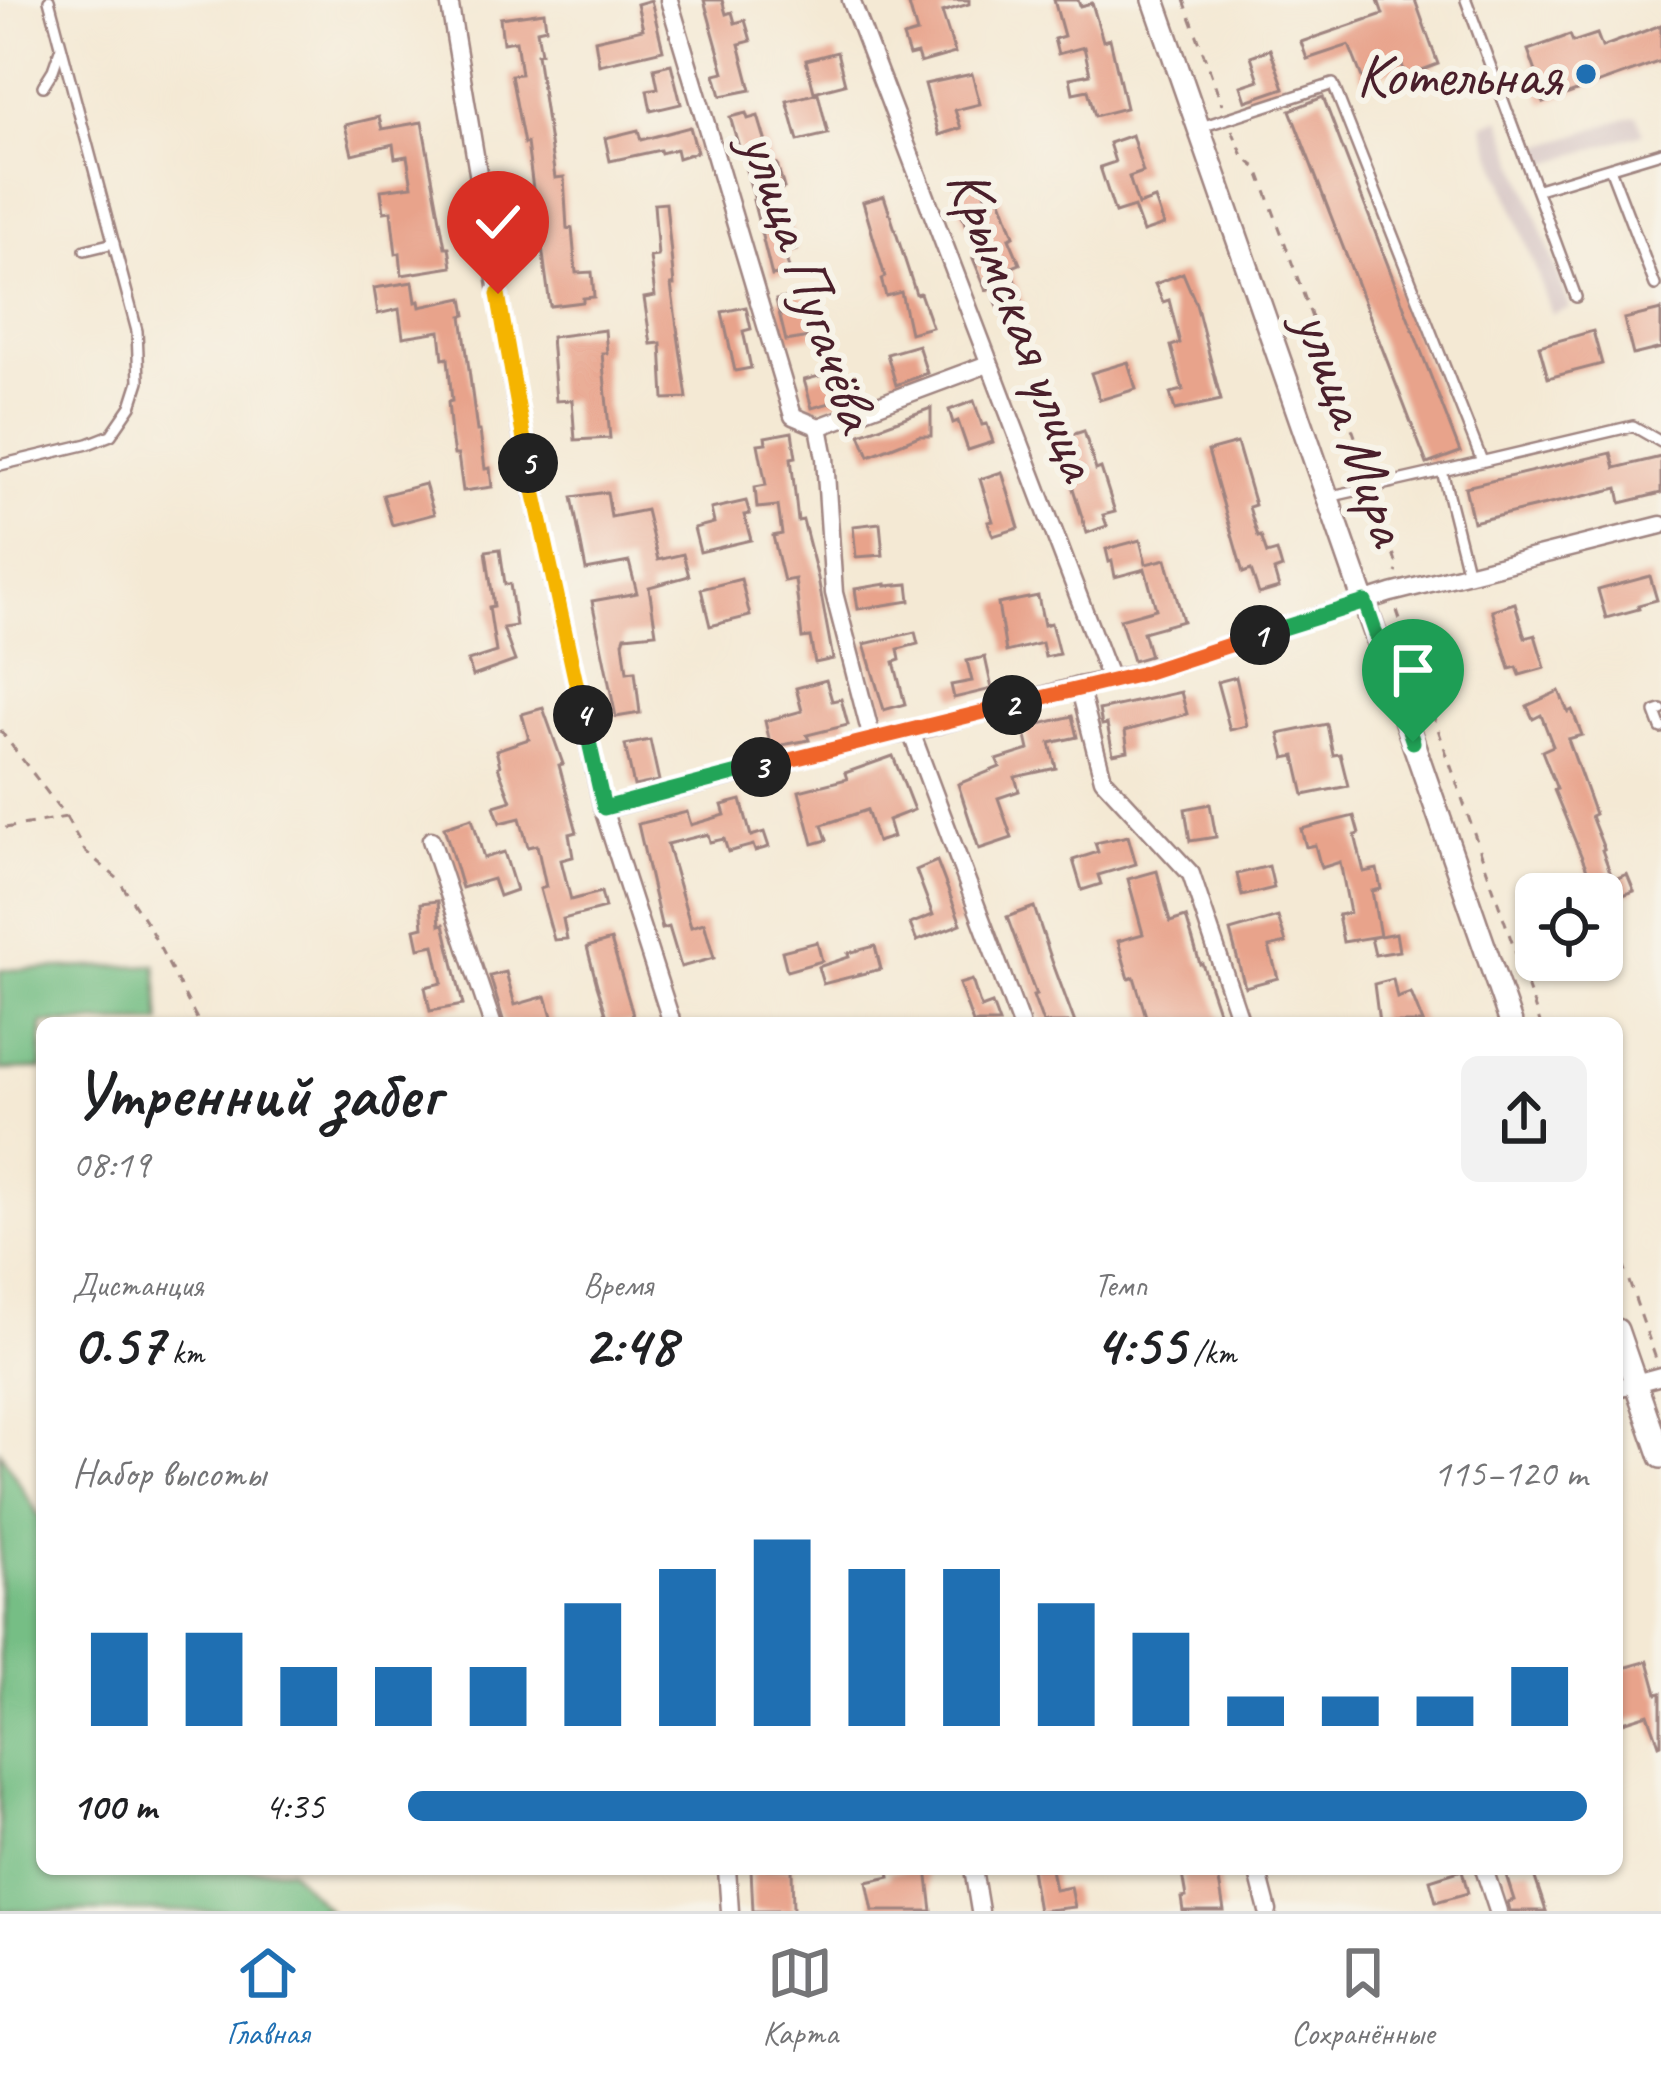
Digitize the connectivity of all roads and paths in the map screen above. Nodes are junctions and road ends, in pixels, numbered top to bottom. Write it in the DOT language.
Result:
graph roads {
  1 [pos="49,0"];
  2 [pos="449,0"];
  3 [pos="669,0"];
  4 [pos="851,0"];
  5 [pos="1154,0"];
  6 [pos="1184,0"];
  7 [pos="1466,0"];
  8 [pos="62,47"];
  9 [pos="43,86"];
  10 [pos="1227,118"];
  11 [pos="1198,128"];
  12 [pos="1661,152"];
  13 [pos="1610,167"];
  14 [pos="1538,189"];
  15 [pos="114,243"];
  16 [pos="85,250"];
  17 [pos="1655,285"];
  18 [pos="1576,297"];
  19 [pos="988,364"];
  20 [pos="819,427"];
  21 [pos="1661,442"];
  22 [pos="1482,461"];
  23 [pos="0,465"];
  24 [pos="1442,471"];
  25 [pos="1373,487"];
  26 [pos="1328,497"];
  27 [pos="1661,525"];
  28 [pos="1468,574"];
  29 [pos="1391,593"];
  30 [pos="1365,602"];
  31 [pos="1110,680"];
  32 [pos="1079,686"];
  33 [pos="1661,710"];
  34 [pos="1661,728"];
  35 [pos="0,730"];
  36 [pos="911,732"];
  37 [pos="872,739"];
  38 [pos="604,808"];
  39 [pos="66,817"];
  40 [pos="0,829"];
  41 [pos="431,840"];
  42 [pos="196,1017"];
  43 [pos="490,1017"];
  44 [pos="670,1017"];
  45 [pos="1018,1017"];
  46 [pos="1239,1017"];
  47 [pos="1508,1017"];
  48 [pos="1538,1017"];
  49 [pos="1623,1264"];
  50 [pos="1661,1374"];
  51 [pos="1626,1386"];
  52 [pos="1661,1457"];
  53 [pos="727,1875"];
  54 [pos="975,1875"];
  55 [pos="1259,1875"];
  56 [pos="1486,1875"];
  57 [pos="730,1911"];
  58 [pos="980,1911"];
  59 [pos="1268,1911"];
  60 [pos="1498,1911"];
  1 -- 8 [label="lane"];
  2 -- 38 [label="street"];
  3 -- 20 [label="street, улица Пугачёва"];
  4 -- 19 [label="street, Крымская улица"];
  5 -- 11 [label="street, улица Мира"];
  6 -- 10 [label="path"];
  7 -- 14 [label="lane"];
  8 -- 9 [label="lane"];
  8 -- 15 [label="lane"];
  10 -- 11 [label="lane"];
  10 -- 22 [label="lane"];
  10 -- 25 [label="path"];
  11 -- 26 [label="street, улица Мира"];
  12 -- 13 [label="lane"];
  13 -- 14 [label="lane"];
  13 -- 17 [label="lane"];
  14 -- 18 [label="lane"];
  15 -- 16 [label="lane"];
  15 -- 23 [label="lane"];
  19 -- 20 [label="street"];
  19 -- 31 [label="street, Крымская улица"];
  20 -- 37 [label="street, улица Пугачёва"];
  21 -- 22 [label="lane"];
  22 -- 24 [label="lane"];
  24 -- 25 [label="lane"];
  24 -- 28 [label="lane"];
  25 -- 26 [label="lane"];
  25 -- 29 [label="path"];
  26 -- 30 [label="street, улица Мира"];
  27 -- 28 [label="street"];
  28 -- 29 [label="street"];
  29 -- 30 [label="street"];
  29 -- 48 [label="path"];
  30 -- 31 [label="street"];
  30 -- 47 [label="street, улица Мира"];
  31 -- 32 [label="street"];
  32 -- 36 [label="street"];
  32 -- 46 [label="street"];
  33 -- 34 [label="lane"];
  35 -- 39 [label="path"];
  36 -- 37 [label="street"];
  36 -- 45 [label="street"];
  37 -- 38 [label="street"];
  38 -- 44 [label="street"];
  39 -- 40 [label="path"];
  39 -- 42 [label="path"];
  41 -- 43 [label="street"];
  49 -- 50 [label="path"];
  50 -- 51 [label="street"];
  51 -- 52 [label="street"];
  53 -- 57 [label="street"];
  54 -- 58 [label="street"];
  55 -- 59 [label="street"];
  56 -- 60 [label="street"];
}
